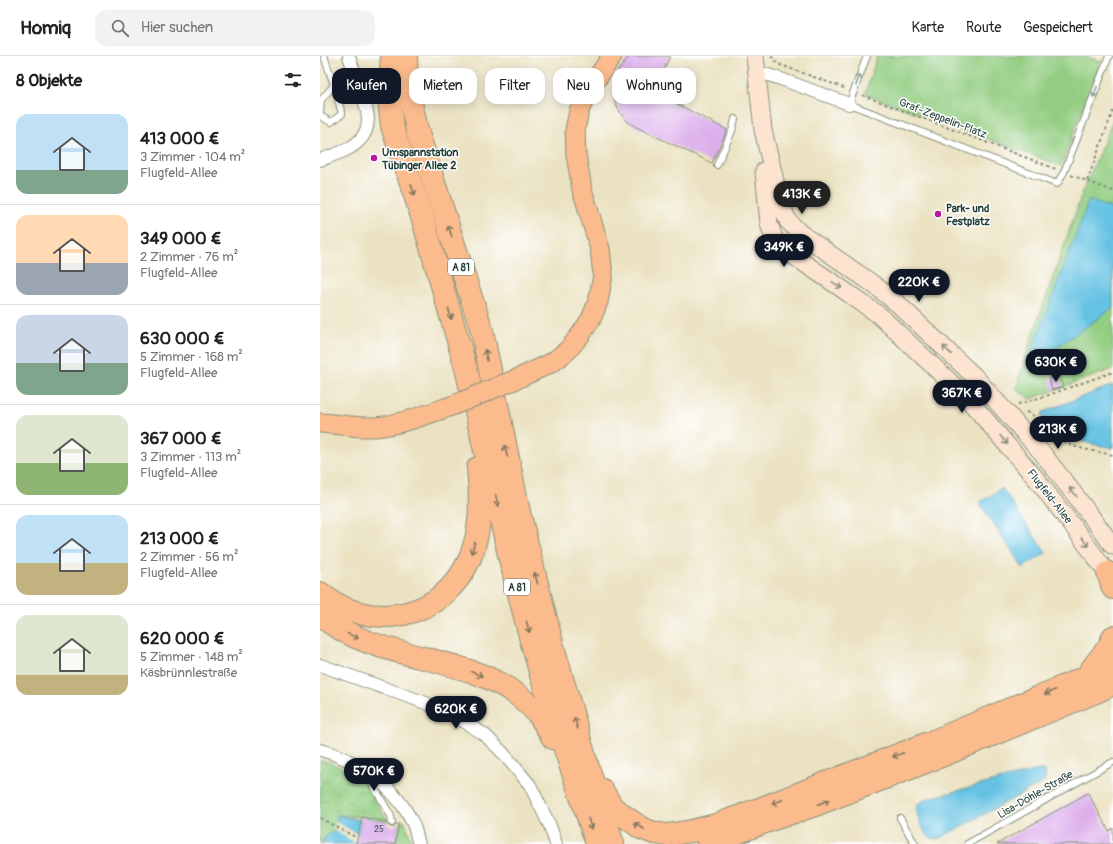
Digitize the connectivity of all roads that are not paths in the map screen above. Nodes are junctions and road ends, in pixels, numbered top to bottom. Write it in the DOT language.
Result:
graph roads {
  1 [pos="324,56"];
  2 [pos="349,56"];
  3 [pos="392,56"];
  4 [pos="406,56"];
  5 [pos="612,56"];
  6 [pos="755,56"];
  7 [pos="867,56"];
  8 [pos="1109,56"];
  9 [pos="756,75"];
  10 [pos="332,79"];
  11 [pos="332,87"];
  12 [pos="339,104"];
  13 [pos="848,104"];
  14 [pos="320,115"];
  15 [pos="735,119"];
  16 [pos="763,130"];
  17 [pos="320,160"];
  18 [pos="718,165"];
  19 [pos="466,368"];
  20 [pos="320,423"];
  21 [pos="1113,546"];
  22 [pos="1111,581"];
  23 [pos="320,593"];
  24 [pos="320,616"];
  25 [pos="1113,638"];
  26 [pos="1113,663"];
  27 [pos="320,665"];
  28 [pos="1086,677"];
  29 [pos="1113,684"];
  30 [pos="1113,696"];
  31 [pos="320,750"];
  32 [pos="941,756"];
  33 [pos="586,761"];
  34 [pos="1113,762"];
  35 [pos="362,767"];
  36 [pos="583,803"];
  37 [pos="900,818"];
  38 [pos="392,823"];
  39 [pos="419,844"];
  40 [pos="556,844"];
  41 [pos="597,844"];
  42 [pos="613,844"];
  43 [pos="708,844"];
  44 [pos="915,844"];
  45 [pos="967,844"];
  1 -- 10 [label="lane"];
  2 -- 17 [label="street"];
  3 -- 19 [label="highway, A 81, one-way"];
  33 -- 4 [label="highway, A 81, one-way"];
  5 -- 20 [label="main road, bridge"];
  6 -- 9 [label="main road, Flugfeld-Allee"];
  13 -- 7 [label="lane, one-way"];
  8 -- 13 [label="lane, one-way"];
  9 -- 13 [label="street"];
  9 -- 16 [label="main road, Flugfeld-Allee"];
  11 -- 14 [label="lane"];
  12 -- 14 [label="lane"];
  15 -- 18 [label="lane"];
  21 -- 16 [label="main road, Flugfeld-Allee, one-way"];
  16 -- 22 [label="main road, Flugfeld-Allee, one-way"];
  19 -- 23 [label="highway, one-way"];
  19 -- 36 [label="highway, A 81, one-way"];
  24 -- 36 [label="highway, one-way"];
  25 -- 28 [label="highway"];
  26 -- 28 [label="highway"];
  27 -- 40 [label="street"];
  28 -- 33 [label="highway, one-way"];
  29 -- 32 [label="highway"];
  30 -- 32 [label="highway"];
  31 -- 35 [label="street"];
  43 -- 32 [label="highway, one-way"];
  33 -- 42 [label="highway, A 81"];
  34 -- 45 [label="lane, Lisa-Döhle-Straße"];
  35 -- 38 [label="lane"];
  35 -- 39 [label="street"];
  36 -- 41 [label="highway, A 81, one-way"];
  37 -- 44 [label="lane"];
}
